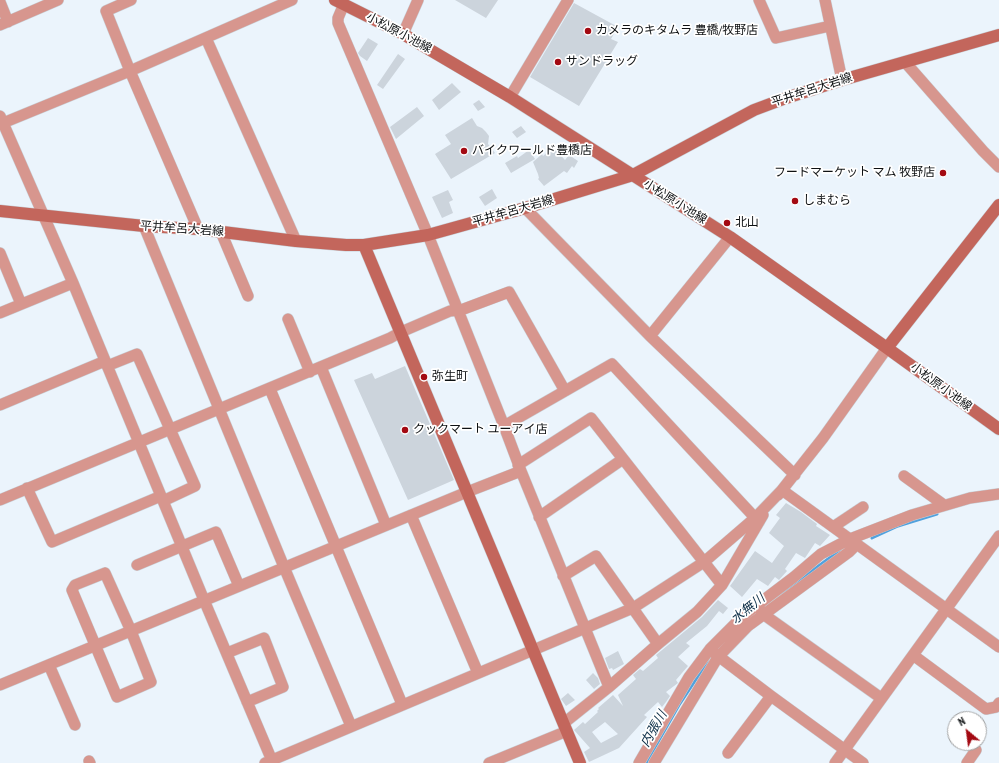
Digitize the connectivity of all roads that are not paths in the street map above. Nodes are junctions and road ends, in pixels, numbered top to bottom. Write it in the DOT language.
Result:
graph roads {
  1 [pos="58,0"];
  2 [pos="131,0"];
  3 [pos="292,0"];
  4 [pos="418,0"];
  5 [pos="568,0"];
  6 [pos="759,0"];
  7 [pos="825,0"];
  8 [pos="0,2"];
  9 [pos="339,2"];
  10 [pos="4,24"];
  11 [pos="830,26"];
  12 [pos="403,34"];
  13 [pos="999,35"];
  14 [pos="206,38"];
  15 [pos="905,62"];
  16 [pos="130,71"];
  17 [pos="842,80"];
  18 [pos="510,97"];
  19 [pos="2,119"];
  20 [pos="999,167"];
  21 [pos="633,175"];
  22 [pos="525,208"];
  23 [pos="998,210"];
  24 [pos="0,211"];
  25 [pos="44,216"];
  26 [pos="144,226"];
  27 [pos="198,229"];
  28 [pos="221,232"];
  29 [pos="428,235"];
  30 [pos="730,238"];
  31 [pos="296,241"];
  32 [pos="364,245"];
  33 [pos="0,253"];
  34 [pos="73,283"];
  35 [pos="248,296"];
  36 [pos="21,304"];
  37 [pos="457,310"];
  38 [pos="0,313"];
  39 [pos="288,319"];
  40 [pos="401,332"];
  41 [pos="650,336"];
  42 [pos="887,348"];
  43 [pos="106,364"];
  44 [pos="321,367"];
  45 [pos="310,372"];
  46 [pos="270,388"];
  47 [pos="565,391"];
  48 [pos="0,405"];
  49 [pos="219,409"];
  50 [pos="504,426"];
  51 [pos="169,429"];
  52 [pos="999,429"];
  53 [pos="138,442"];
  54 [pos="623,459"];
  55 [pos="520,468"];
  56 [pos="795,475"];
  57 [pos="904,476"];
  58 [pos="28,488"];
  59 [pos="782,490"];
  60 [pos="467,492"];
  61 [pos="999,494"];
  62 [pos="162,498"];
  63 [pos="0,500"];
  64 [pos="944,505"];
  65 [pos="863,507"];
  66 [pos="411,515"];
  67 [pos="539,517"];
  68 [pos="757,520"];
  69 [pos="386,525"];
  70 [pos="833,527"];
  71 [pos="998,541"];
  72 [pos="854,542"];
  73 [pos="182,546"];
  74 [pos="336,546"];
  75 [pos="704,562"];
  76 [pos="137,565"];
  77 [pos="284,567"];
  78 [pos="563,576"];
  79 [pos="722,585"];
  80 [pos="239,586"];
  81 [pos="204,600"];
  82 [pos="633,608"];
  83 [pos="946,609"];
  84 [pos="760,610"];
  85 [pos="585,629"];
  86 [pos="131,631"];
  87 [pos="998,643"];
  88 [pos="658,644"];
  89 [pos="95,646"];
  90 [pos="710,649"];
  91 [pos="533,651"];
  92 [pos="226,653"];
  93 [pos="913,655"];
  94 [pos="718,657"];
  95 [pos="49,665"];
  96 [pos="478,673"];
  97 [pos="0,685"];
  98 [pos="609,687"];
  99 [pos="771,696"];
  100 [pos="881,698"];
  101 [pos="247,702"];
  102 [pos="999,703"];
  103 [pos="402,704"];
  104 [pos="75,725"];
  105 [pos="351,726"];
  106 [pos="565,727"];
  107 [pos="844,750"];
  108 [pos="975,751"];
  109 [pos="728,753"];
  110 [pos="270,762"];
  111 [pos="489,763"];
  112 [pos="580,763"];
  113 [pos="639,763"];
  114 [pos="654,763"];
  115 [pos="835,763"];
  116 [pos="863,763"];
  117 [pos="967,763"];
  1 -- 10 [label="street"];
  2 -- 16 [label="street"];
  3 -- 14 [label="street"];
  4 -- 12 [label="street"];
  5 -- 18 [label="street"];
  6 -- 11 [label="street"];
  7 -- 11 [label="street"];
  8 -- 10 [label="street"];
  9 -- 12 [label="main road, 小松原小池線"];
  9 -- 29 [label="street"];
  11 -- 17 [label="street"];
  12 -- 18 [label="main road, 小松原小池線"];
  13 -- 15 [label="main road, 平井牟呂大岩線"];
  14 -- 16 [label="street"];
  14 -- 31 [label="street"];
  15 -- 17 [label="main road, 平井牟呂大岩線"];
  15 -- 20 [label="street"];
  16 -- 19 [label="street"];
  16 -- 27 [label="street"];
  17 -- 21 [label="main road, 平井牟呂大岩線"];
  18 -- 21 [label="main road, 小松原小池線"];
  19 -- 25 [label="street"];
  21 -- 22 [label="main road, 平井牟呂大岩線"];
  21 -- 30 [label="main road, 小松原小池線"];
  22 -- 29 [label="main road, 平井牟呂大岩線"];
  22 -- 41 [label="street"];
  23 -- 42 [label="main road"];
  24 -- 25 [label="main road, 平井牟呂大岩線"];
  25 -- 26 [label="main road, 平井牟呂大岩線"];
  25 -- 34 [label="street"];
  26 -- 27 [label="main road, 平井牟呂大岩線"];
  26 -- 49 [label="street"];
  27 -- 28 [label="main road, 平井牟呂大岩線"];
  28 -- 31 [label="main road, 平井牟呂大岩線"];
  28 -- 35 [label="street"];
  29 -- 32 [label="main road, 平井牟呂大岩線"];
  29 -- 37 [label="street"];
  30 -- 41 [label="street"];
  30 -- 42 [label="main road, 小松原小池線"];
  31 -- 32 [label="main road, 平井牟呂大岩線"];
  32 -- 40 [label="main road"];
  33 -- 36 [label="street"];
  34 -- 36 [label="street"];
  34 -- 43 [label="street"];
  36 -- 38 [label="street"];
  37 -- 40 [label="street"];
  37 -- 47 [label="street"];
  37 -- 50 [label="street"];
  39 -- 45 [label="street"];
  40 -- 44 [label="street"];
  40 -- 60 [label="main road"];
  41 -- 56 [label="street"];
  42 -- 52 [label="main road, 小松原小池線"];
  42 -- 56 [label="street"];
  43 -- 48 [label="street"];
  43 -- 51 [label="street"];
  43 -- 53 [label="street"];
  44 -- 45 [label="street"];
  44 -- 69 [label="street"];
  45 -- 46 [label="street"];
  46 -- 49 [label="street"];
  46 -- 74 [label="street"];
  47 -- 50 [label="street"];
  47 -- 68 [label="street"];
  49 -- 51 [label="street"];
  49 -- 77 [label="street"];
  50 -- 55 [label="street"];
  51 -- 53 [label="street"];
  51 -- 62 [label="street"];
  53 -- 58 [label="street"];
  53 -- 62 [label="street"];
  54 -- 55 [label="street"];
  54 -- 67 [label="street"];
  54 -- 75 [label="street"];
  55 -- 60 [label="street"];
  55 -- 67 [label="street"];
  56 -- 59 [label="street"];
  57 -- 64 [label="street"];
  58 -- 62 [label="street"];
  58 -- 63 [label="street"];
  59 -- 68 [label="street"];
  59 -- 70 [label="street"];
  60 -- 66 [label="street"];
  60 -- 91 [label="main road"];
  61 -- 64 [label="street"];
  62 -- 73 [label="street"];
  64 -- 72 [label="street"];
  65 -- 70 [label="street"];
  66 -- 69 [label="street"];
  66 -- 96 [label="street"];
  67 -- 78 [label="street"];
  68 -- 75 [label="street"];
  68 -- 79 [label="street"];
  69 -- 74 [label="street"];
  70 -- 72 [label="street"];
  71 -- 83 [label="street"];
  72 -- 83 [label="street"];
  72 -- 84 [label="street"];
  73 -- 76 [label="street"];
  73 -- 80 [label="street"];
  73 -- 81 [label="street"];
  74 -- 77 [label="street"];
  74 -- 103 [label="street"];
  75 -- 79 [label="street"];
  75 -- 82 [label="street"];
  77 -- 80 [label="street"];
  77 -- 105 [label="street"];
  78 -- 82 [label="street"];
  78 -- 85 [label="street"];
  79 -- 88 [label="street"];
  80 -- 81 [label="street"];
  81 -- 86 [label="street"];
  81 -- 92 [label="street"];
  82 -- 85 [label="street"];
  82 -- 88 [label="street"];
  83 -- 87 [label="street"];
  83 -- 93 [label="street"];
  84 -- 90 [label="street"];
  84 -- 94 [label="street"];
  84 -- 100 [label="street"];
  85 -- 91 [label="street"];
  85 -- 98 [label="street"];
  86 -- 89 [label="street"];
  86 -- 89 [label="street"];
  86 -- 89 [label="street"];
  88 -- 98 [label="street"];
  89 -- 95 [label="street"];
  90 -- 94 [label="street"];
  90 -- 113 [label="street"];
  91 -- 96 [label="street"];
  91 -- 106 [label="main road"];
  92 -- 101 [label="street"];
  92 -- 101 [label="street"];
  93 -- 100 [label="street"];
  93 -- 102 [label="street"];
  94 -- 99 [label="street"];
  94 -- 114 [label="street"];
  95 -- 97 [label="street"];
  95 -- 104 [label="street"];
  96 -- 103 [label="street"];
  98 -- 106 [label="street"];
  99 -- 107 [label="street"];
  99 -- 109 [label="street"];
  100 -- 107 [label="street"];
  101 -- 110 [label="street"];
  103 -- 105 [label="street"];
  105 -- 110 [label="street"];
  106 -- 111 [label="street"];
  106 -- 112 [label="main road"];
  107 -- 115 [label="street"];
  107 -- 116 [label="street"];
  108 -- 117 [label="street"];
}
